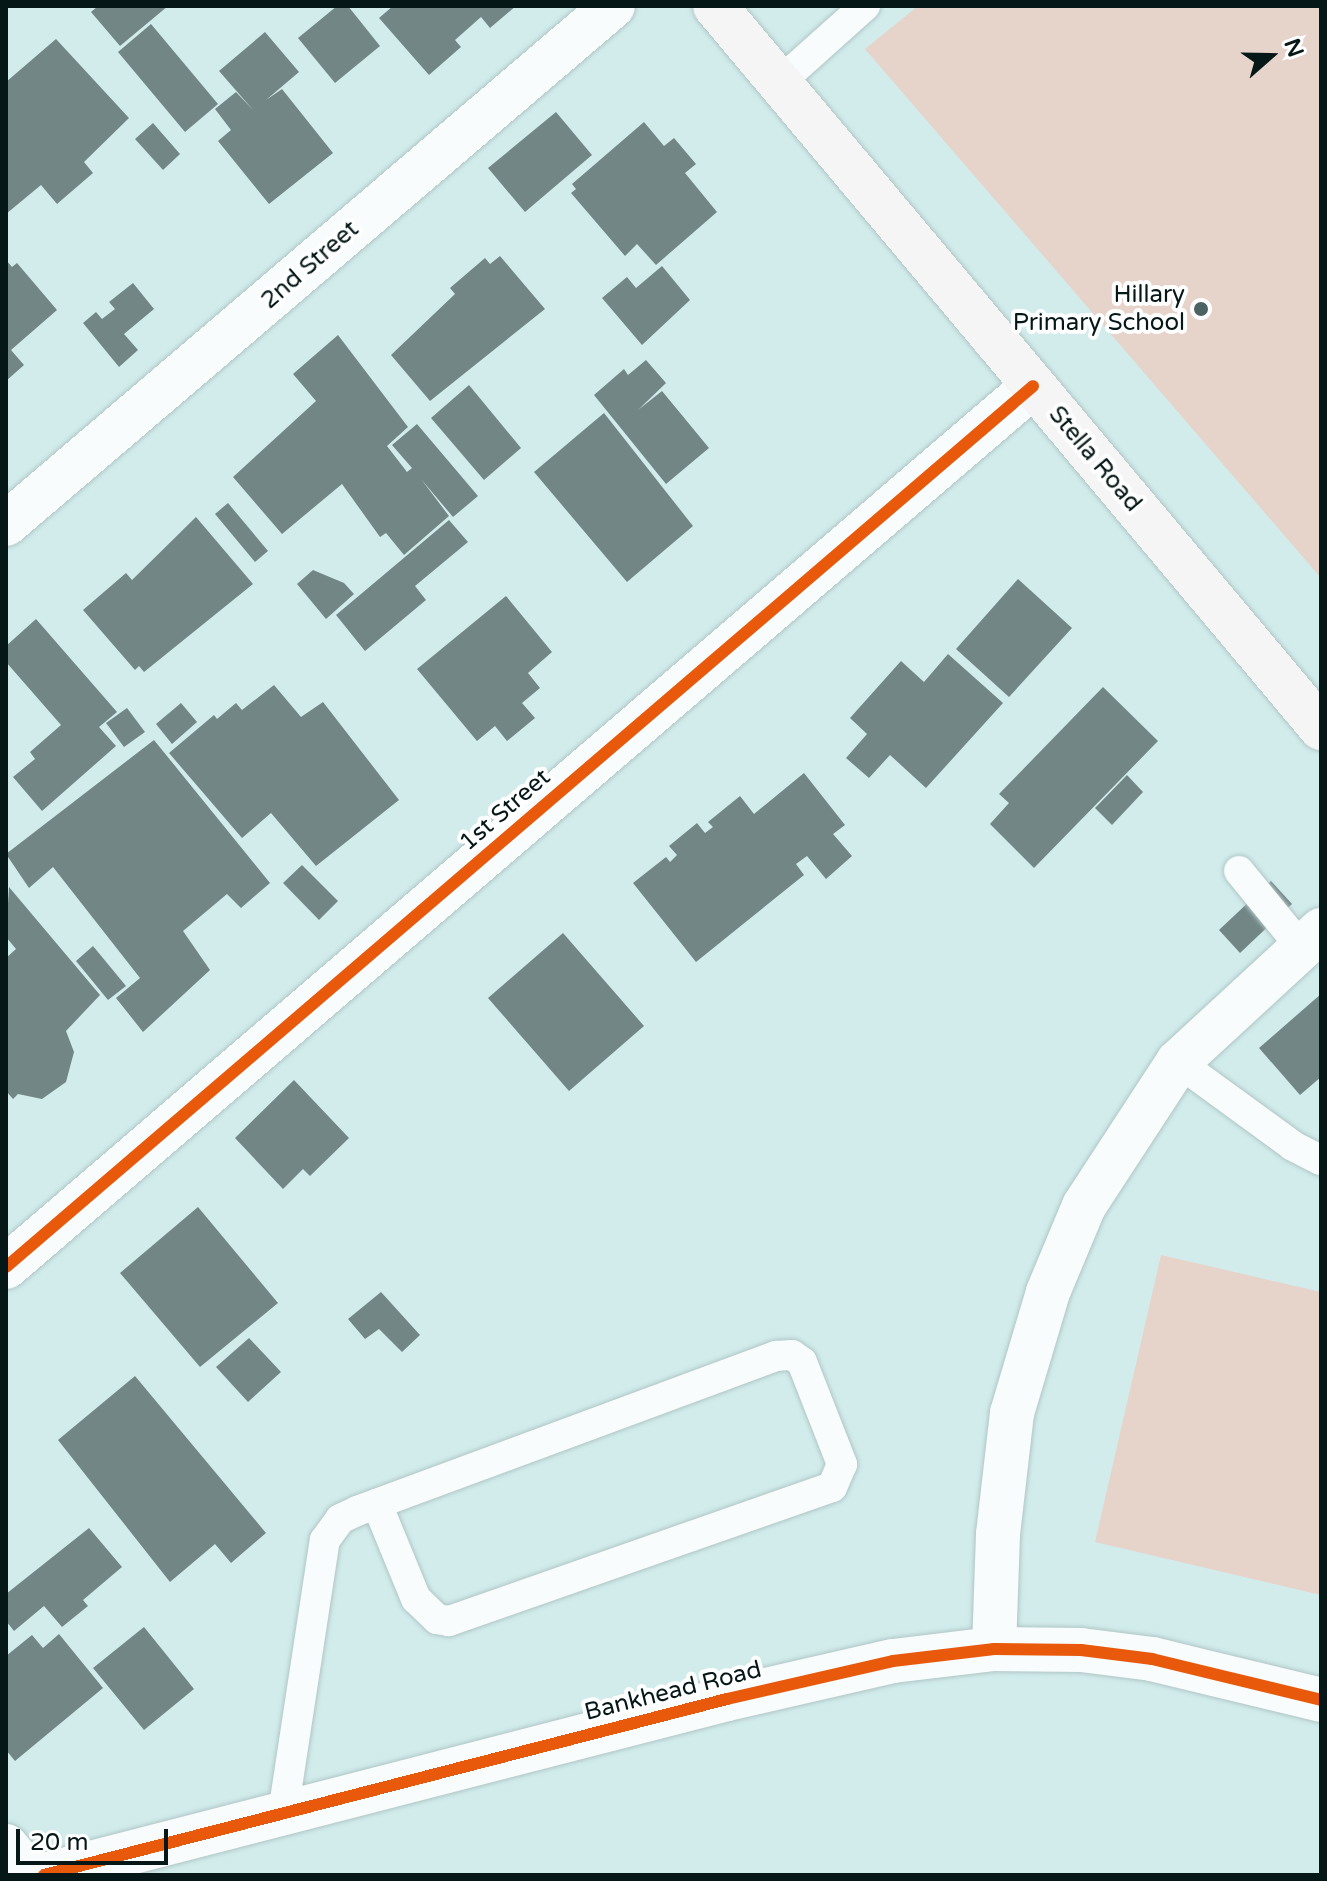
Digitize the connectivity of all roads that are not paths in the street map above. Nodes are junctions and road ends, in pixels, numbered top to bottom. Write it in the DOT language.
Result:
graph roads {
  1 [pos="613,6"];
  2 [pos="715,6"];
  3 [pos="865,6"];
  4 [pos="781,81"];
  5 [pos="1033,386"];
  6 [pos="6,524"];
  7 [pos="1321,728"];
  8 [pos="1239,871"];
  9 [pos="1311,938"];
  10 [pos="1178,1062"];
  11 [pos="1321,1160"];
  12 [pos="6,1267"];
  13 [pos="377,1504"];
  14 [pos="994,1649"];
  15 [pos="1321,1700"];
  16 [pos="283,1813"];
  17 [pos="6,1846"];
  18 [pos="30,1875"];
  19 [pos="44,1875"];
  1 -- 6 [label="street, 2nd Street"];
  2 -- 4 [label="main road, Stella Road"];
  3 -- 4 [label="lane"];
  4 -- 5 [label="main road, Stella Road"];
  5 -- 7 [label="main road, Stella Road"];
  5 -- 12 [label="street, 1st Street"];
  8 -- 9 [label="lane"];
  9 -- 10 [label="street"];
  10 -- 11 [label="lane"];
  10 -- 14 [label="street"];
  13 -- 13 [label="lane"];
  13 -- 16 [label="lane"];
  14 -- 15 [label="street, Bankhead Road"];
  14 -- 16 [label="street, Bankhead Road"];
  16 -- 19 [label="street, Bankhead Road"];
  17 -- 18 [label="street"];
}
